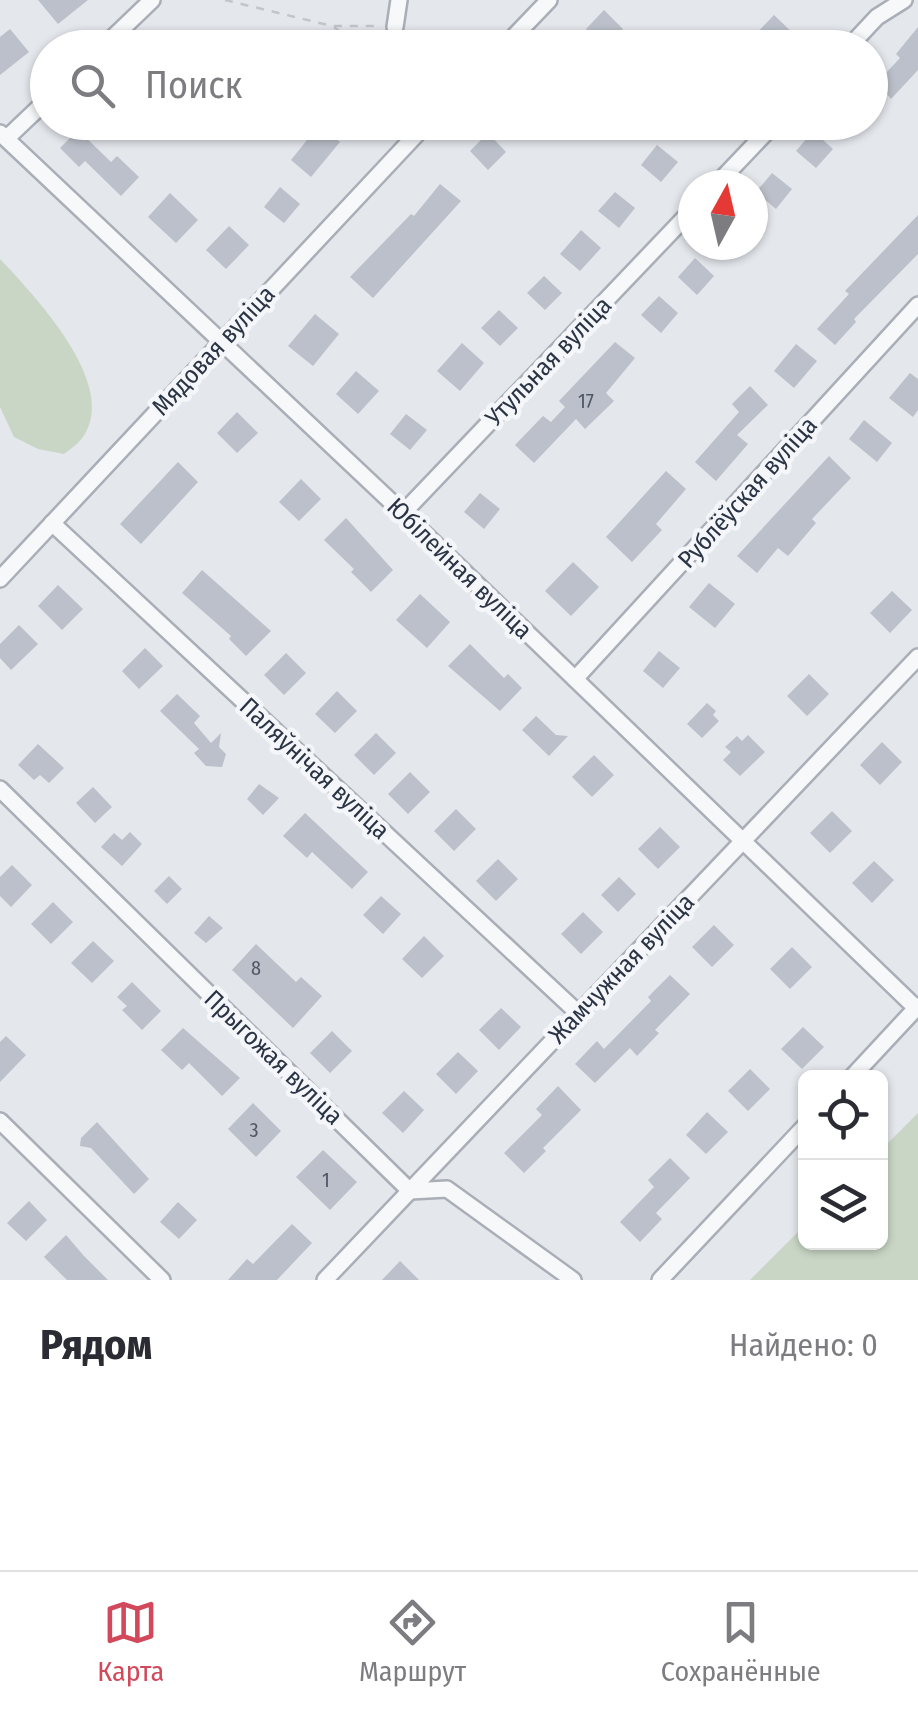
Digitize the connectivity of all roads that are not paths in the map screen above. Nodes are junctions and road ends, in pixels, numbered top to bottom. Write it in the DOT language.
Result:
graph roads {
  1 [pos="152,0"];
  2 [pos="399,0"];
  3 [pos="549,0"];
  4 [pos="904,0"];
  5 [pos="394,27"];
  6 [pos="121,30"];
  7 [pos="520,30"];
  8 [pos="865,30"];
  9 [pos="30,114"];
  10 [pos="4,135"];
  11 [pos="411,140"];
  12 [pos="759,140"];
  13 [pos="730,170"];
  14 [pos="678,225"];
  15 [pos="918,304"];
  16 [pos="219,342"];
  17 [pos="403,513"];
  18 [pos="52,523"];
  19 [pos="0,579"];
  20 [pos="918,657"];
  21 [pos="575,679"];
  22 [pos="0,789"];
  23 [pos="742,840"];
  24 [pos="917,1007"];
  25 [pos="578,1013"];
  26 [pos="858,1070"];
  27 [pos="0,1121"];
  28 [pos="798,1134"];
  29 [pos="410,1190"];
  30 [pos="162,1280"];
  31 [pos="325,1280"];
  32 [pos="573,1280"];
  33 [pos="660,1280"];
  1 -- 6 [label="street"];
  2 -- 5 [label="street"];
  3 -- 7 [label="street"];
  4 -- 8 [label="street"];
  9 -- 10 [label="street"];
  10 -- 16 [label="street, Юбілейная вуліца"];
  11 -- 16 [label="street, Мядовая вуліца"];
  12 -- 13 [label="street"];
  14 -- 17 [label="street, Утульная вуліца"];
  15 -- 21 [label="street, Рублёўская вуліца"];
  16 -- 17 [label="street, Юбілейная вуліца"];
  16 -- 18 [label="street, Мядовая вуліца"];
  17 -- 21 [label="street, Юбілейная вуліца"];
  18 -- 19 [label="street, Мядовая вуліца"];
  18 -- 25 [label="street, Паляўнічая вуліца"];
  20 -- 23 [label="street, Жамчужная вуліца"];
  21 -- 23 [label="street, Юбілейная вуліца"];
  22 -- 29 [label="street, Прыгожая вуліца"];
  23 -- 24 [label="street, Юбілейная вуліца"];
  23 -- 25 [label="street, Жамчужная вуліца"];
  24 -- 26 [label="street"];
  25 -- 29 [label="street, Жамчужная вуліца"];
  27 -- 30 [label="street"];
  28 -- 33 [label="street"];
  29 -- 31 [label="street, Жамчужная вуліца"];
  29 -- 32 [label="street"];
}
